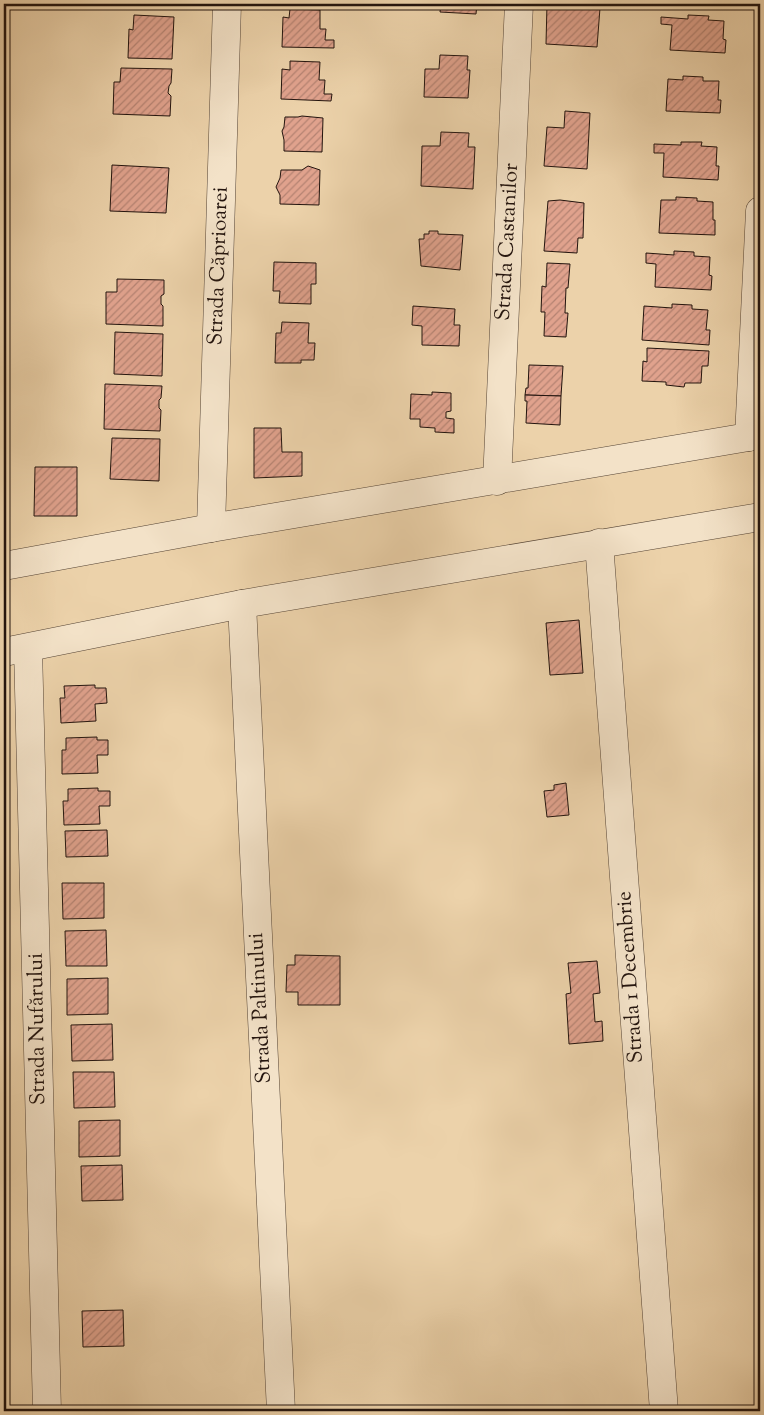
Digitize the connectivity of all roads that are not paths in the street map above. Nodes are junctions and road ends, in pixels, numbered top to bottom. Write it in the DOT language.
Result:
graph roads {
  1 [pos="227,4"];
  2 [pos="519,4"];
  3 [pos="760,211"];
  4 [pos="754,436"];
  5 [pos="497,481"];
  6 [pos="760,517"];
  7 [pos="211,528"];
  8 [pos="599,543"];
  9 [pos="4,566"];
  10 [pos="242,604"];
  11 [pos="16,650"];
  12 [pos="47,1411"];
  13 [pos="281,1411"];
  14 [pos="664,1411"];
  1 -- 7 [label="street, Strada Căprioarei"];
  2 -- 5 [label="street, Strada Castanilor"];
  3 -- 4 [label="street"];
  4 -- 5 [label="street"];
  5 -- 7 [label="street"];
  6 -- 8 [label="street"];
  7 -- 9 [label="street"];
  8 -- 10 [label="street"];
  8 -- 14 [label="street, Strada 1 Decembrie"];
  10 -- 11 [label="street"];
  10 -- 13 [label="street, Strada Paltinului"];
  11 -- 12 [label="street, Strada Nufărului"];
}
